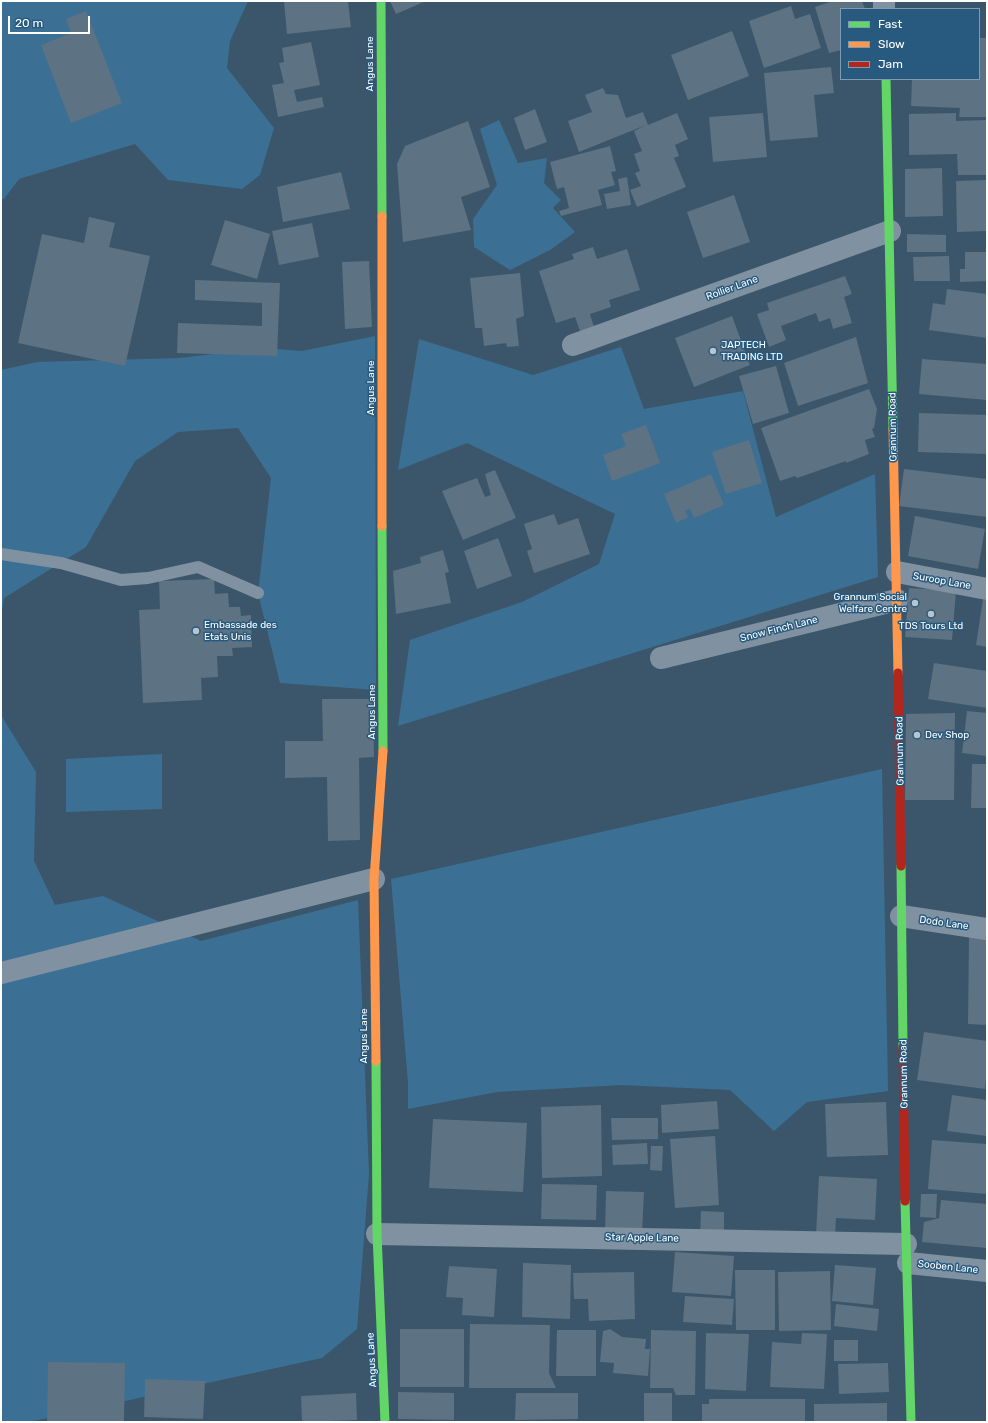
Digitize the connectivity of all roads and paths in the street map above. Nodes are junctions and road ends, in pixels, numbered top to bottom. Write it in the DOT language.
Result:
graph roads {
  1 [pos="381,1"];
  2 [pos="886,80"];
  3 [pos="890,231"];
  4 [pos="574,345"];
  5 [pos="1,554"];
  6 [pos="897,572"];
  7 [pos="987,589"];
  8 [pos="258,593"];
  9 [pos="897,600"];
  10 [pos="661,658"];
  11 [pos="374,879"];
  12 [pos="901,916"];
  13 [pos="987,929"];
  14 [pos="1,973"];
  15 [pos="377,1234"];
  16 [pos="907,1253"];
  17 [pos="987,1271"];
  18 [pos="385,1422"];
  19 [pos="911,1422"];
  1 -- 11 [label="street, Angus Lane"];
  2 -- 3 [label="street, Grannum Road"];
  3 -- 4 [label="street, Rollier Lane"];
  3 -- 6 [label="street, Grannum Road"];
  5 -- 8 [label="lane"];
  6 -- 7 [label="street, Suroop Lane"];
  6 -- 9 [label="street, Grannum Road"];
  9 -- 10 [label="street, Snow Finch Lane"];
  9 -- 12 [label="street, Grannum Road"];
  11 -- 14 [label="street"];
  11 -- 15 [label="street, Angus Lane"];
  12 -- 13 [label="street, Dodo Lane"];
  12 -- 16 [label="street, Grannum Road"];
  15 -- 16 [label="street, Star Apple Lane"];
  15 -- 18 [label="street, Angus Lane"];
  16 -- 17 [label="street, Sooben Lane"];
  16 -- 19 [label="street, Grannum Road"];
}
